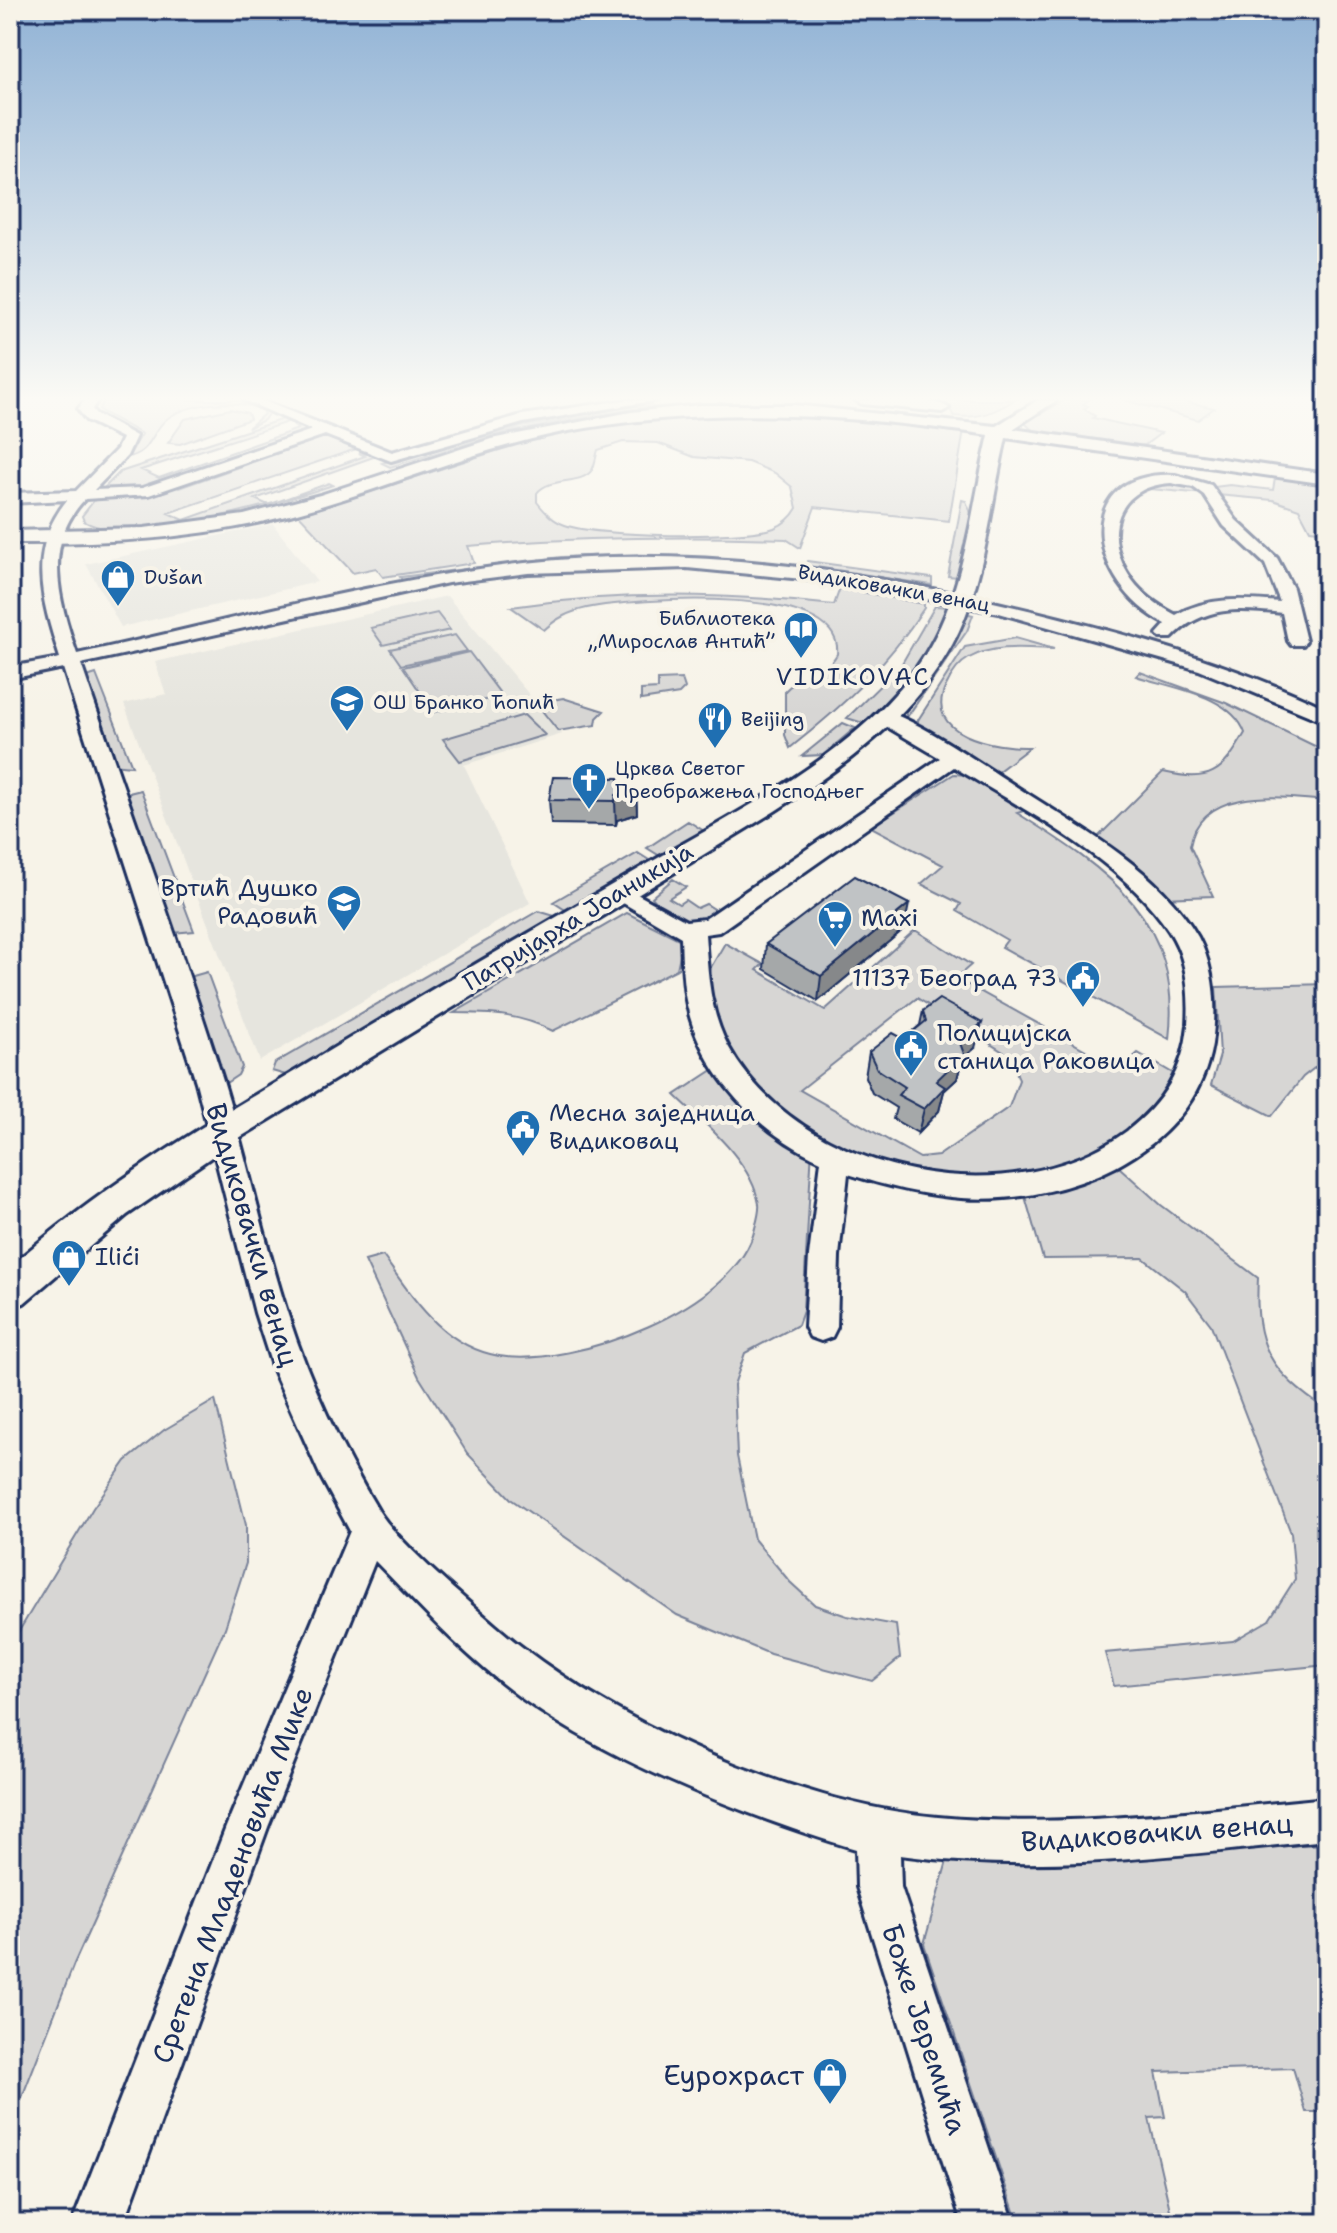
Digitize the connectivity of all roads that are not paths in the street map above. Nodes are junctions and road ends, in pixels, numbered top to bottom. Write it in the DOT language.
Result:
graph roads {
  1 [pos="71,504"];
  2 [pos="308,504"];
  3 [pos="983,504"];
  4 [pos="1117,504"];
  5 [pos="1217,504"];
  6 [pos="10,537"];
  7 [pos="51,537"];
  8 [pos="962,597"];
  9 [pos="1288,608"];
  10 [pos="1177,622"];
  11 [pos="1297,641"];
  12 [pos="1154,649"];
  13 [pos="69,662"];
  14 [pos="10,673"];
  15 [pos="1327,717"];
  16 [pos="886,718"];
  17 [pos="954,758"];
  18 [pos="618,893"];
  19 [pos="702,928"];
  20 [pos="224,1129"];
  21 [pos="836,1155"];
  22 [pos="10,1291"];
  23 [pos="821,1327"];
  24 [pos="369,1529"];
  25 [pos="1327,1819"];
  26 [pos="877,1832"];
  27 [pos="98,2223"];
  28 [pos="988,2223"];
  1 -- 7 [label="street"];
  2 -- 7 [label="main road"];
  3 -- 8 [label="main road, Патријарха Јоаникија"];
  4 -- 10 [label="street"];
  5 -- 9 [label="street"];
  6 -- 7 [label="main road"];
  7 -- 13 [label="street, Видиковачки венац"];
  8 -- 12 [label="street, Видиковачки венац"];
  8 -- 13 [label="street, Видиковачки венац"];
  8 -- 16 [label="main road, Патријарха Јоаникија"];
  9 -- 10 [label="street"];
  9 -- 11 [label="street"];
  10 -- 12 [label="street"];
  12 -- 15 [label="street, Видиковачки венац"];
  13 -- 14 [label="street, Видиковачки венац"];
  13 -- 20 [label="street, Видиковачки венац"];
  16 -- 17 [label="street"];
  16 -- 18 [label="main road, Патријарха Јоаникија"];
  17 -- 19 [label="street"];
  17 -- 21 [label="street"];
  18 -- 19 [label="street"];
  18 -- 20 [label="main road, Патријарха Јоаникија"];
  19 -- 21 [label="street"];
  20 -- 22 [label="main road, Патријарха Јоаникија"];
  20 -- 24 [label="street, Видиковачки венац"];
  21 -- 23 [label="street"];
  24 -- 26 [label="street, Видиковачки венац"];
  24 -- 27 [label="street, Сретена Младеновића Мике"];
  25 -- 26 [label="street, Видиковачки венац"];
  26 -- 28 [label="street, Боже Јеремића"];
}
